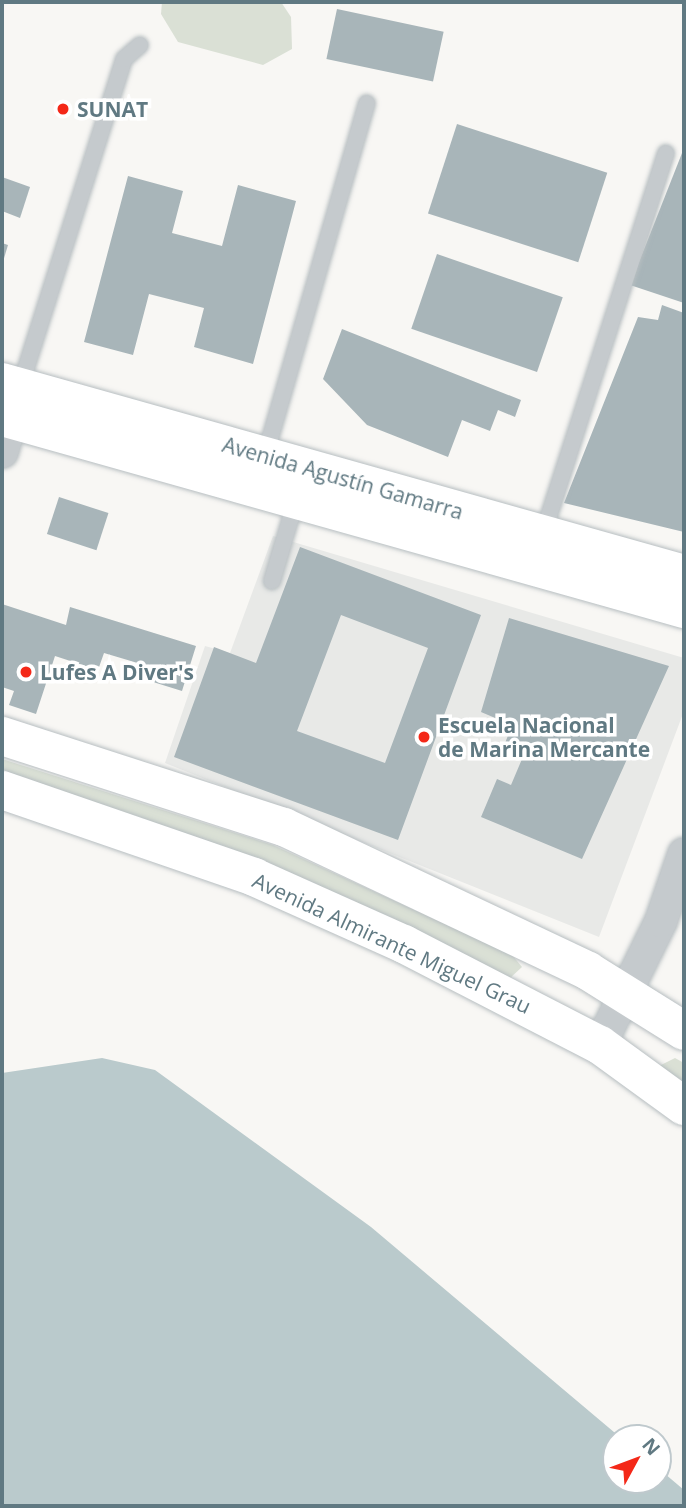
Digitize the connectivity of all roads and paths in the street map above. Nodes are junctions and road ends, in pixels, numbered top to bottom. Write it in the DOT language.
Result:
graph roads {
  1 [pos="140,45"];
  2 [pos="367,103"];
  3 [pos="666,153"];
  4 [pos="8,412"];
  5 [pos="265,456"];
  6 [pos="296,500"];
  7 [pos="543,534"];
  8 [pos="684,574"];
  9 [pos="272,581"];
  10 [pos="684,608"];
  11 [pos="2,736"];
  12 [pos="2,790"];
  13 [pos="684,854"];
  14 [pos="673,926"];
  15 [pos="626,993"];
  16 [pos="684,1031"];
  17 [pos="600,1045"];
  18 [pos="684,1106"];
  1 -- 4 [label="lane"];
  2 -- 5 [label="lane"];
  3 -- 7 [label="lane"];
  4 -- 5 [label="main road, Avenida Agustín Gamarra"];
  4 -- 6 [label="main road, Avenida Agustín Gamarra"];
  5 -- 7 [label="main road, Avenida Agustín Gamarra"];
  6 -- 9 [label="lane"];
  6 -- 10 [label="main road, Avenida Agustín Gamarra"];
  7 -- 8 [label="main road, Avenida Agustín Gamarra"];
  11 -- 15 [label="main road"];
  12 -- 17 [label="main road, Avenida Almirante Miguel Grau"];
  13 -- 14 [label="street"];
  14 -- 15 [label="street"];
  15 -- 16 [label="main road"];
  15 -- 17 [label="street"];
  17 -- 18 [label="main road, Avenida Almirante Miguel Grau"];
}
